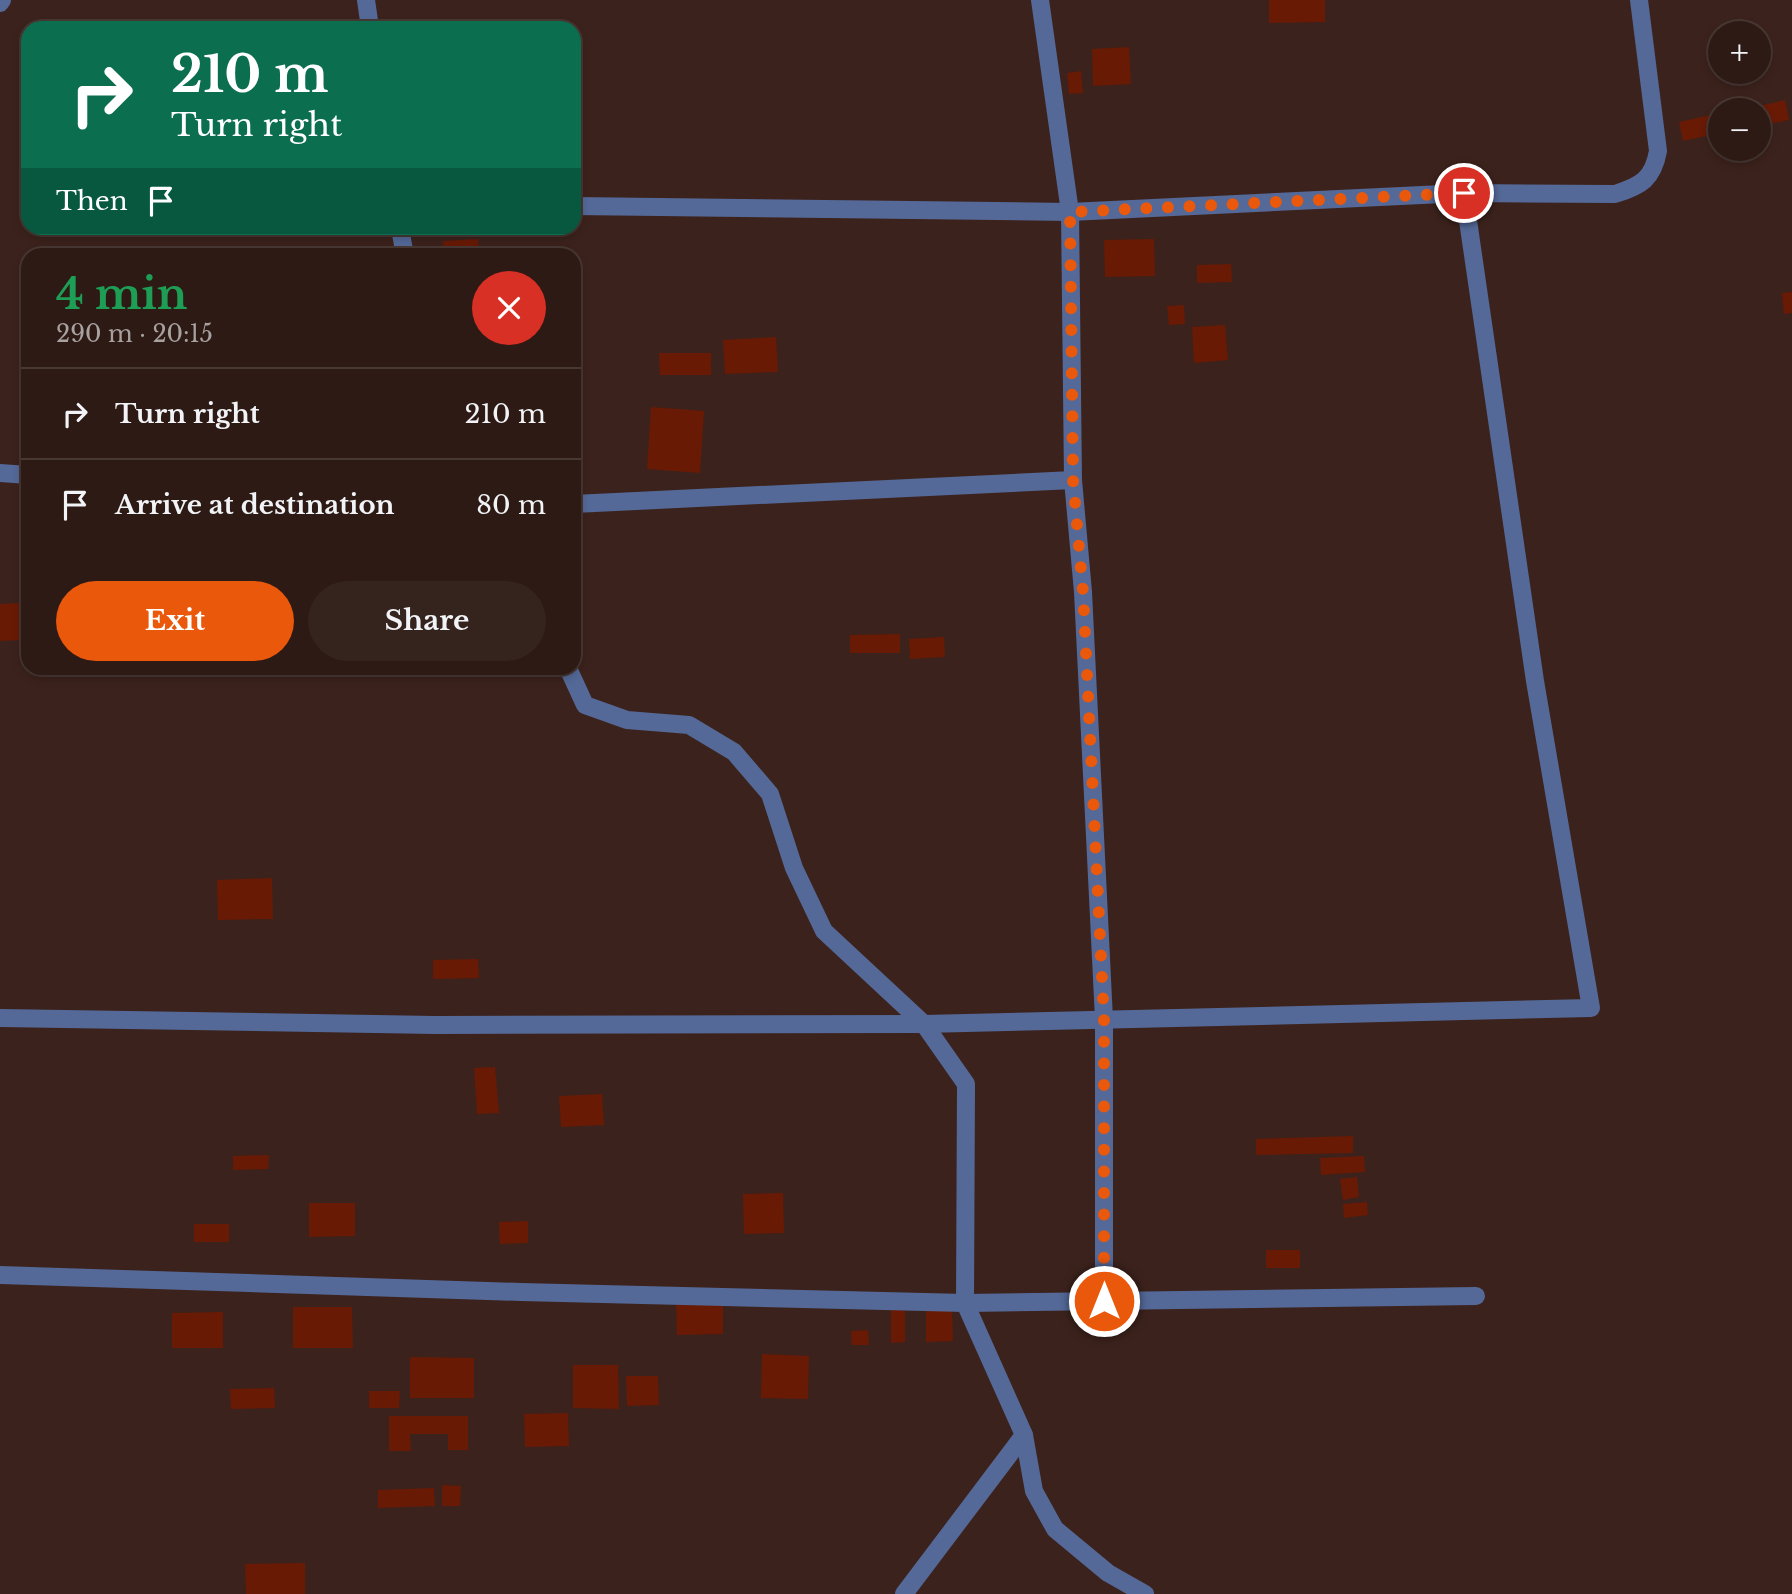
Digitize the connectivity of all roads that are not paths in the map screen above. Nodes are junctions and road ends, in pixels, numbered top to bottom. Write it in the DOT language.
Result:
graph roads {
  1 [pos="366,0"];
  2 [pos="1040,0"];
  3 [pos="1639,0"];
  4 [pos="369,21"];
  5 [pos="1464,193"];
  6 [pos="581,206"];
  7 [pos="1070,212"];
  8 [pos="0,473"];
  9 [pos="21,474"];
  10 [pos="1073,480"];
  11 [pos="581,504"];
  12 [pos="571,675"];
  13 [pos="0,1018"];
  14 [pos="1104,1019"];
  15 [pos="924,1024"];
  16 [pos="0,1275"];
  17 [pos="1476,1296"];
  18 [pos="1104,1301"];
  19 [pos="965,1303"];
  20 [pos="1024,1435"];
  21 [pos="904,1594"];
  22 [pos="1145,1594"];
  1 -- 4 [label="street"];
  2 -- 7 [label="street"];
  3 -- 5 [label="street"];
  5 -- 7 [label="street"];
  5 -- 14 [label="street"];
  6 -- 7 [label="street"];
  7 -- 10 [label="street"];
  8 -- 9 [label="street"];
  10 -- 11 [label="street"];
  10 -- 14 [label="street"];
  12 -- 15 [label="street"];
  13 -- 15 [label="street"];
  14 -- 15 [label="street"];
  14 -- 18 [label="street"];
  15 -- 19 [label="street"];
  16 -- 19 [label="street"];
  17 -- 18 [label="street"];
  18 -- 19 [label="street"];
  19 -- 20 [label="street"];
  20 -- 21 [label="street"];
  20 -- 22 [label="street"];
}
